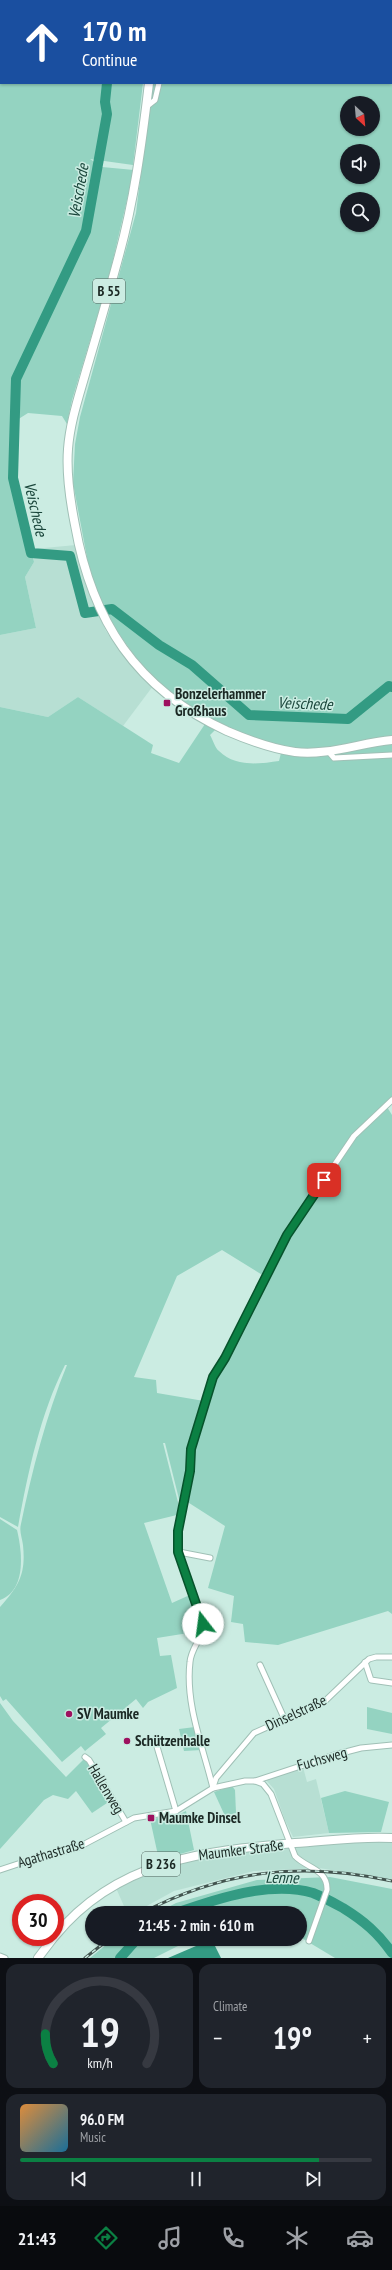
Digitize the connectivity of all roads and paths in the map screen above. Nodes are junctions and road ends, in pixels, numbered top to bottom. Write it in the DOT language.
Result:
graph roads {
  1 [pos="149,84"];
  2 [pos="159,84"];
  3 [pos="146,106"];
  4 [pos="392,740"];
  5 [pos="328,750"];
  6 [pos="392,756"];
  7 [pos="392,1100"];
  8 [pos="178,1552"];
  9 [pos="210,1558"];
  10 [pos="392,1657"];
  11 [pos="365,1662"];
  12 [pos="260,1665"];
  13 [pos="392,1683"];
  14 [pos="284,1718"];
  15 [pos="155,1740"];
  16 [pos="392,1745"];
  17 [pos="85,1757"];
  18 [pos="255,1781"];
  19 [pos="213,1788"];
  20 [pos="176,1811"];
  21 [pos="126,1822"];
  22 [pos="392,1838"];
  23 [pos="289,1844"];
  24 [pos="0,1870"];
  25 [pos="64,1926"];
  26 [pos="309,1941"];
  27 [pos="47,1946"];
  28 [pos="38,1958"];
  1 -- 3 [label="main road, B 55"];
  2 -- 3 [label="street"];
  3 -- 5 [label="main road, B 55"];
  4 -- 5 [label="main road, B 55"];
  5 -- 6 [label="street"];
  7 -- 8 [label="street"];
  8 -- 9 [label="street"];
  8 -- 19 [label="street"];
  10 -- 11 [label="street"];
  11 -- 13 [label="street"];
  11 -- 14 [label="street, Dinselstraße"];
  12 -- 14 [label="street"];
  14 -- 19 [label="street, Dinselstraße"];
  15 -- 20 [label="street"];
  16 -- 18 [label="street, Fuchsweg"];
  17 -- 21 [label="street, Hallenweg"];
  18 -- 19 [label="street, Agathastraße"];
  18 -- 23 [label="street"];
  19 -- 20 [label="street, Agathastraße"];
  20 -- 21 [label="street, Agathastraße"];
  21 -- 24 [label="street, Agathastraße"];
  22 -- 23 [label="main road, Maumker Straße / B 236"];
  23 -- 25 [label="main road, Maumker Straße / B 236"];
  23 -- 26 [label="street"];
  27 -- 28 [label="main road, Maumker Straße / B 236"];
}
